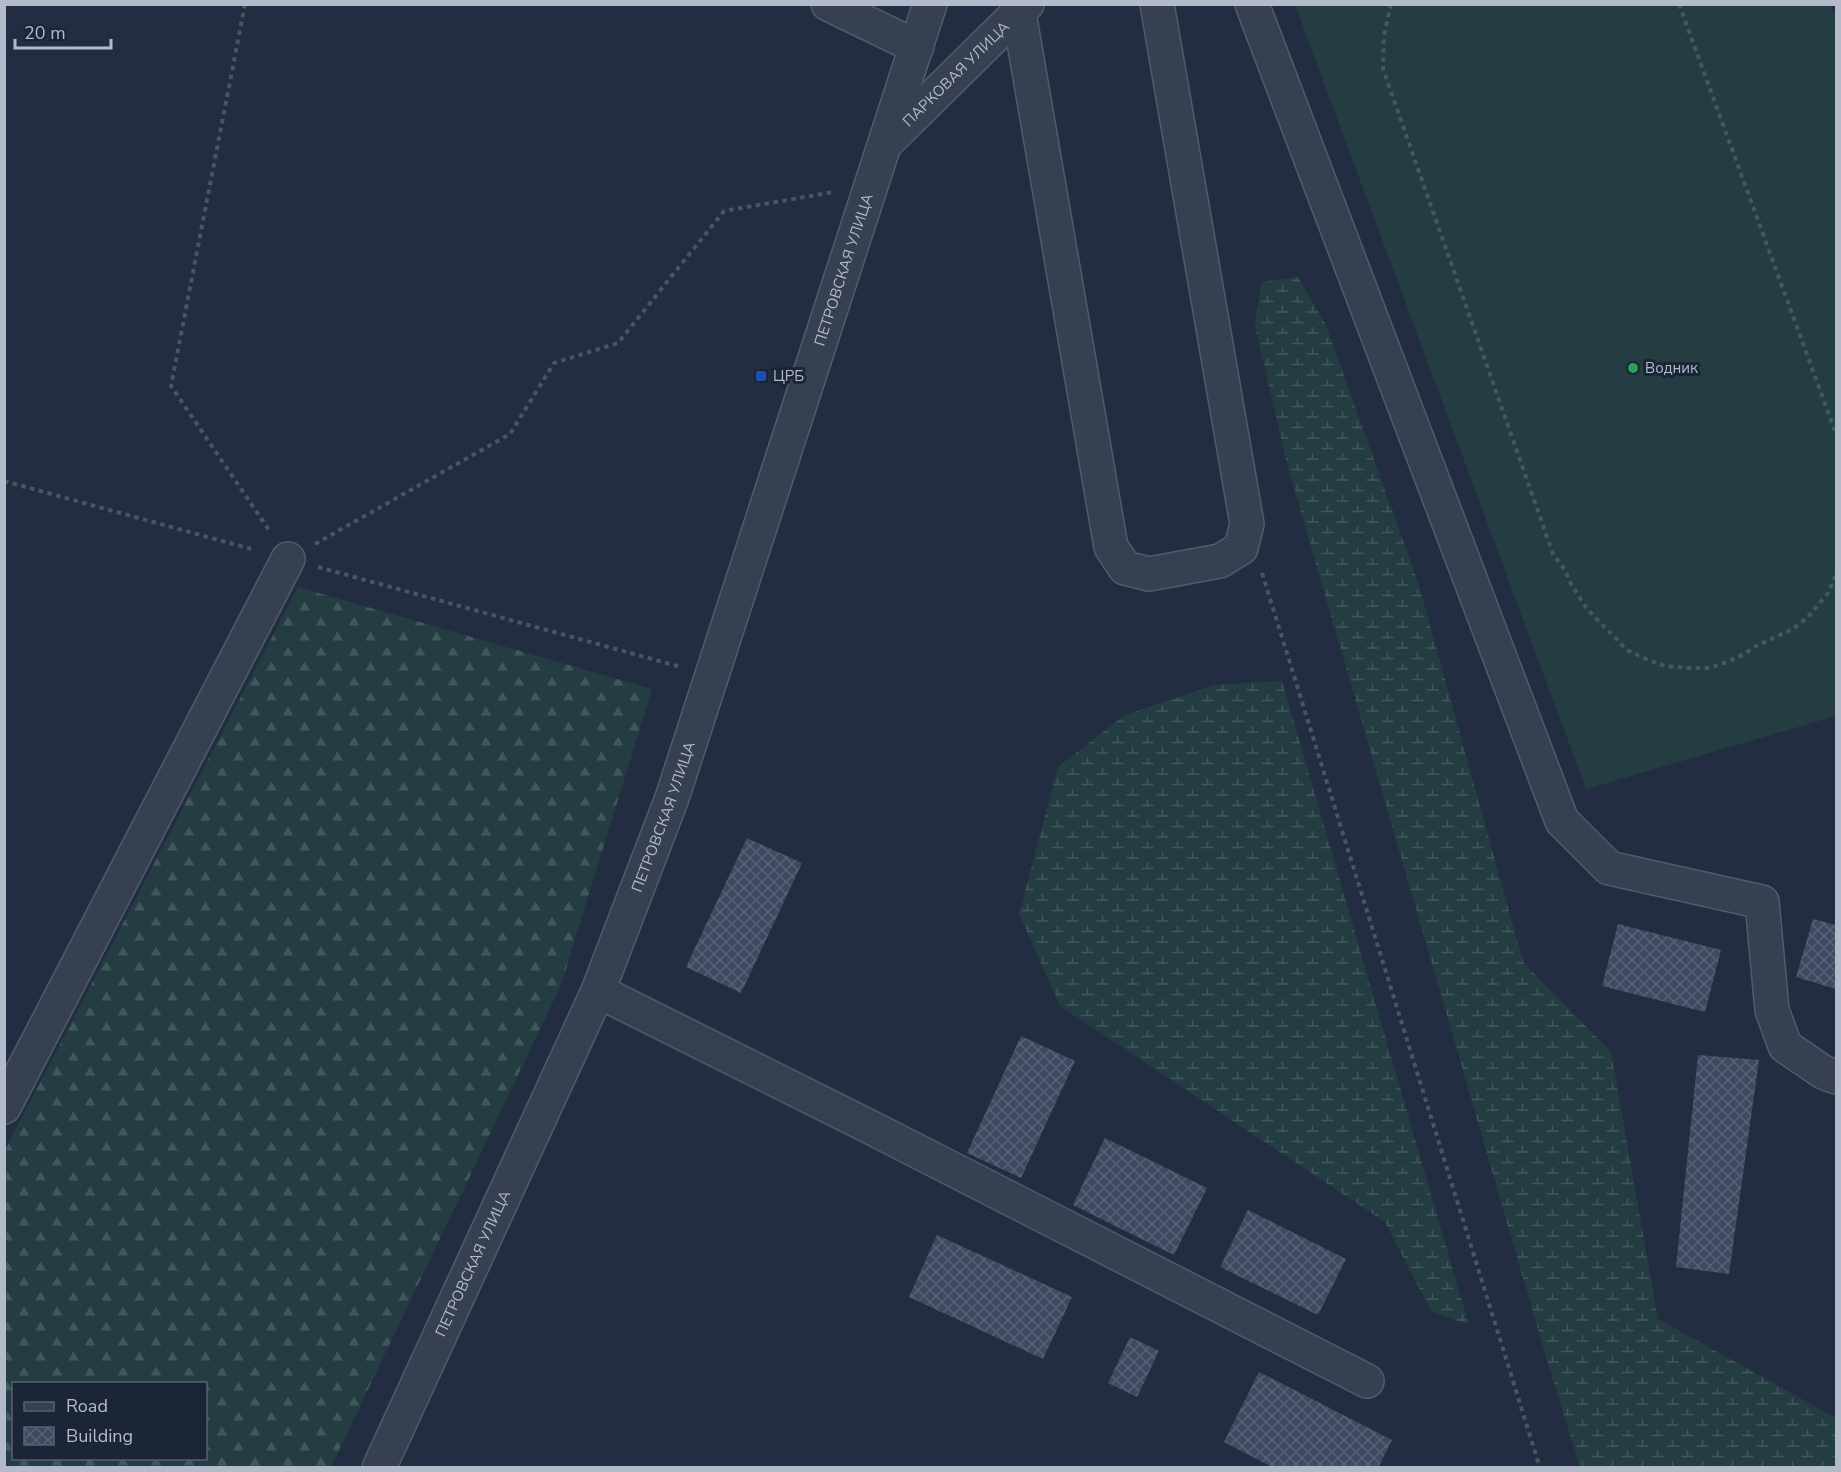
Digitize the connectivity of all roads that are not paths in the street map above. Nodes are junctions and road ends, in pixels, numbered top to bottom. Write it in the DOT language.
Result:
graph roads {
  1 [pos="828,4"];
  2 [pos="930,4"];
  3 [pos="1157,4"];
  4 [pos="1252,4"];
  5 [pos="1023,9"];
  6 [pos="917,47"];
  7 [pos="885,143"];
  8 [pos="288,559"];
  9 [pos="598,991"];
  10 [pos="1836,1077"];
  11 [pos="4,1107"];
  12 [pos="1367,1381"];
  13 [pos="379,1467"];
  1 -- 6 [label="street"];
  2 -- 6 [label="street, ПЕТРОВСКАЯ УЛИЦА"];
  3 -- 5 [label="street"];
  4 -- 10 [label="street"];
  5 -- 7 [label="street, ПАРКОВАЯ УЛИЦА"];
  6 -- 7 [label="street, ПЕТРОВСКАЯ УЛИЦА"];
  7 -- 9 [label="street, ПЕТРОВСКАЯ УЛИЦА"];
  8 -- 11 [label="street"];
  9 -- 12 [label="street"];
  9 -- 13 [label="street, ПЕТРОВСКАЯ УЛИЦА"];
}
